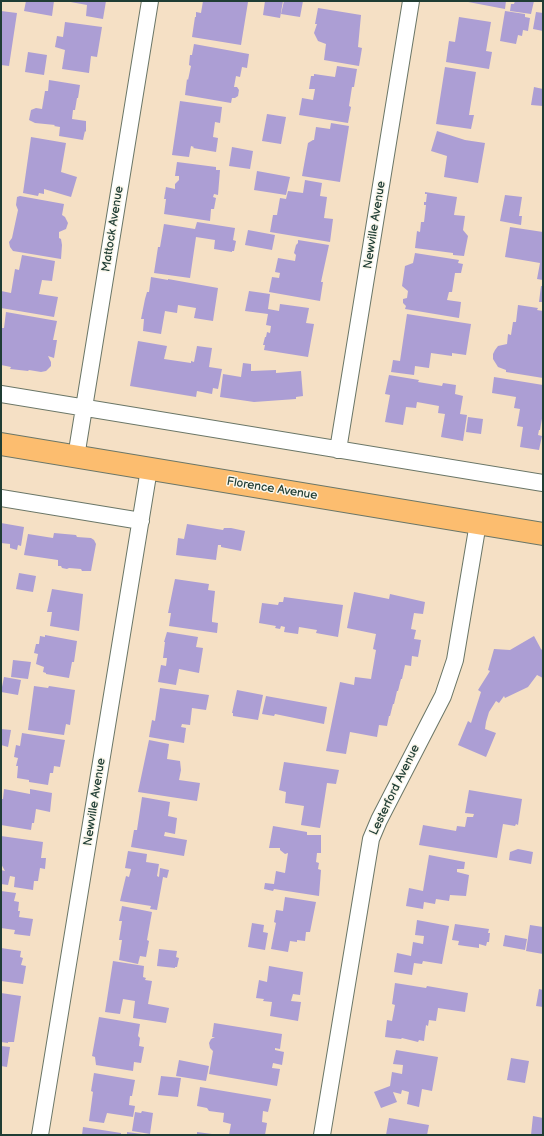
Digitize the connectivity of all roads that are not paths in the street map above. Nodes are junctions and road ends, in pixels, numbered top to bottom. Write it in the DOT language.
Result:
graph roads {
  1 [pos="150,1"];
  2 [pos="411,1"];
  3 [pos="1,394"];
  4 [pos="84,408"];
  5 [pos="1,444"];
  6 [pos="338,450"];
  7 [pos="76,457"];
  8 [pos="149,469"];
  9 [pos="543,484"];
  10 [pos="1,498"];
  11 [pos="141,520"];
  12 [pos="478,523"];
  13 [pos="543,534"];
  14 [pos="40,1135"];
  15 [pos="322,1135"];
  1 -- 4 [label="street, Mattock Avenue"];
  2 -- 6 [label="street, Newville Avenue"];
  3 -- 4 [label="street"];
  4 -- 6 [label="street"];
  4 -- 7 [label="street, Mattock Avenue"];
  5 -- 7 [label="main road, Florence Avenue"];
  6 -- 9 [label="street"];
  7 -- 8 [label="main road, Florence Avenue"];
  8 -- 11 [label="street, Newville Avenue"];
  8 -- 12 [label="main road, Florence Avenue"];
  10 -- 11 [label="street"];
  11 -- 14 [label="street, Newville Avenue"];
  12 -- 13 [label="main road, Florence Avenue"];
  12 -- 15 [label="street, Lesterford Avenue"];
}
